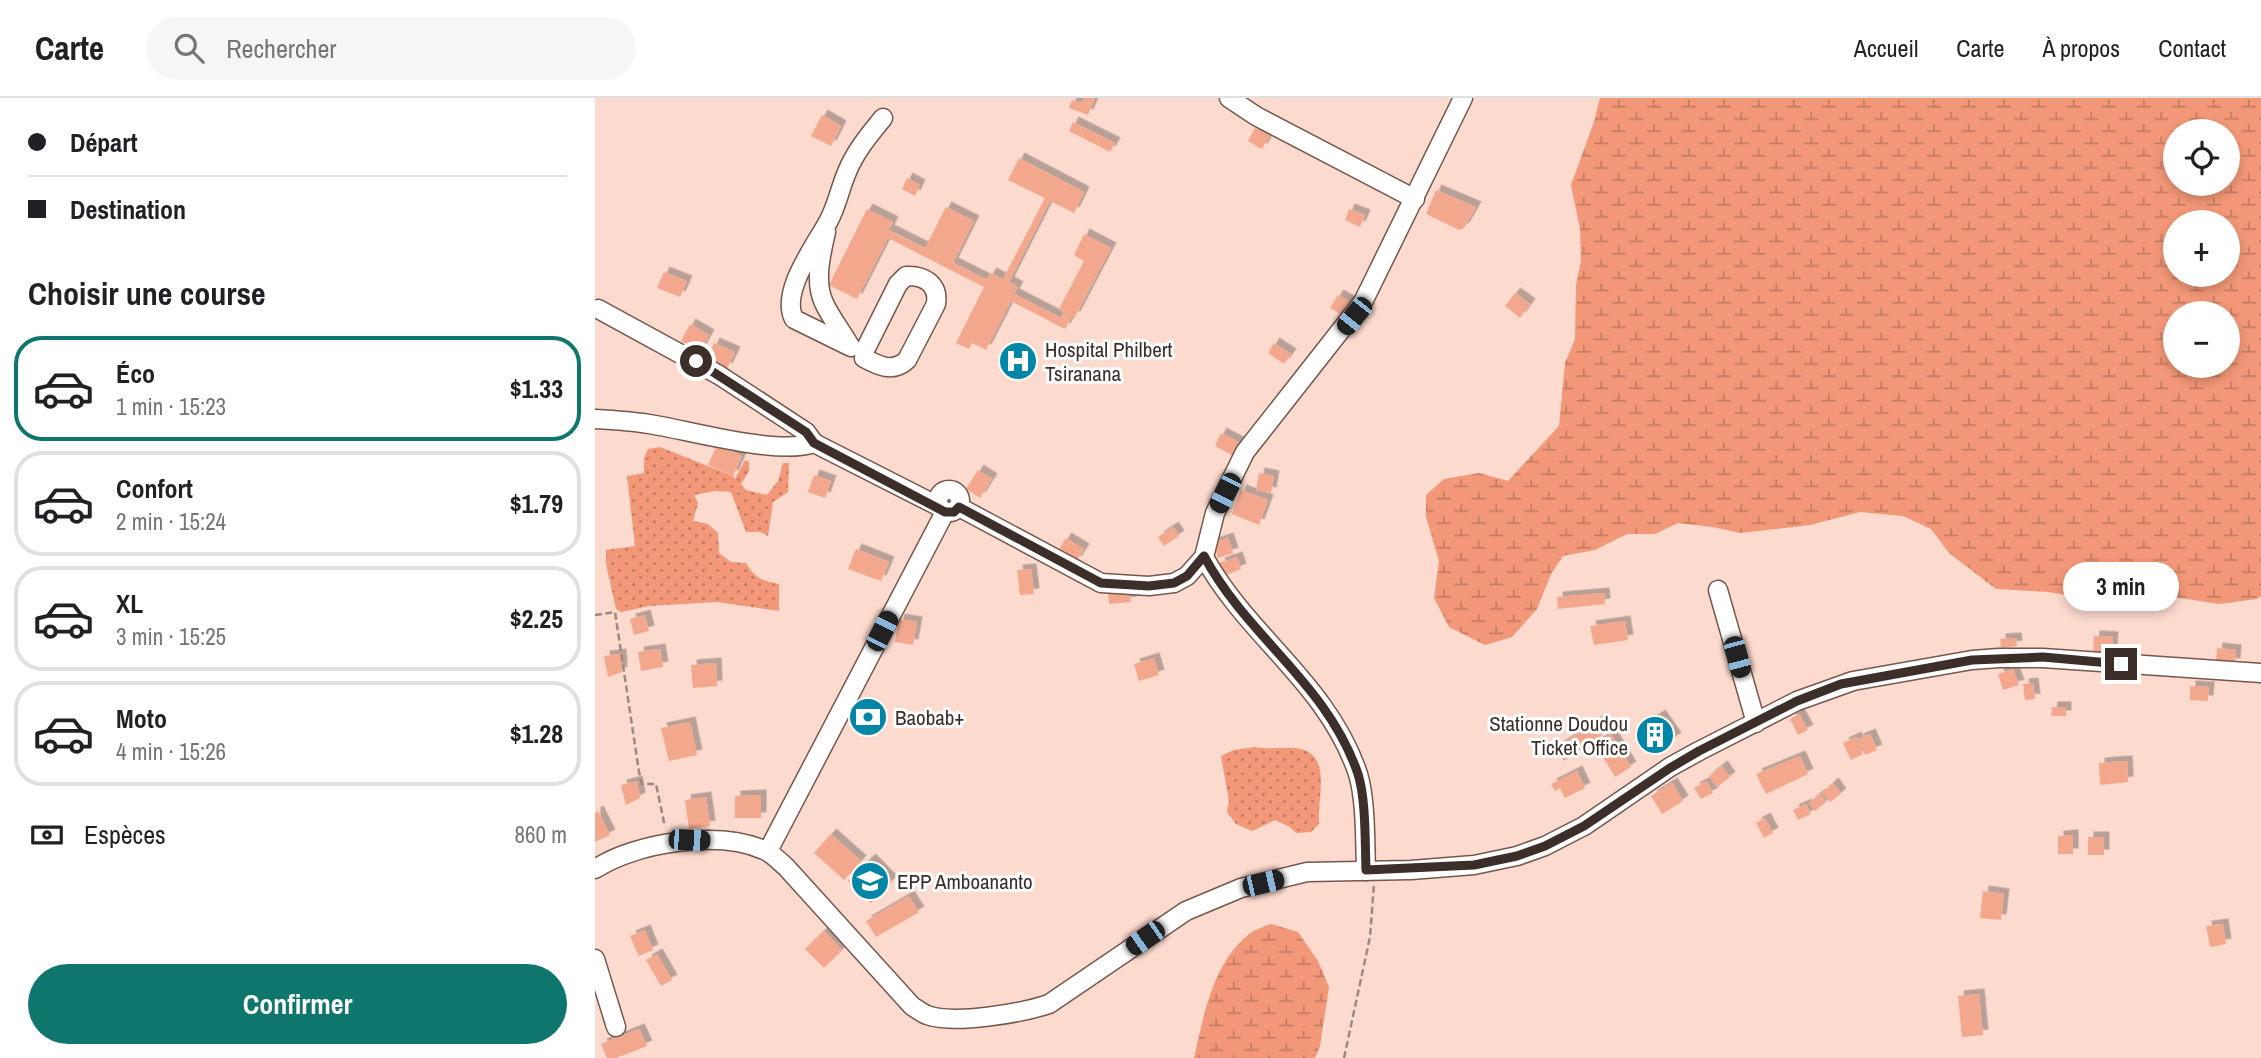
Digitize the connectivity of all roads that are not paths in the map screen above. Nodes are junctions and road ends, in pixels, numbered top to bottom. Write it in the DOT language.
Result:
graph roads {
  1 [pos="1229,98"];
  2 [pos="1463,98"];
  3 [pos="883,118"];
  4 [pos="1415,199"];
  5 [pos="828,222"];
  6 [pos="597,309"];
  7 [pos="858,352"];
  8 [pos="595,419"];
  9 [pos="814,443"];
  10 [pos="948,509"];
  11 [pos="1204,556"];
  12 [pos="1718,590"];
  13 [pos="2261,673"];
  14 [pos="1756,723"];
  15 [pos="768,851"];
  16 [pos="595,869"];
  17 [pos="1370,870"];
  18 [pos="595,959"];
  19 [pos="616,1027"];
  1 -- 4 [label="street"];
  2 -- 4 [label="street"];
  3 -- 5 [label="street"];
  4 -- 11 [label="street"];
  5 -- 7 [label="street"];
  5 -- 7 [label="street"];
  6 -- 9 [label="street"];
  7 -- 7 [label="street"];
  8 -- 9 [label="street"];
  9 -- 10 [label="street"];
  10 -- 11 [label="street"];
  10 -- 15 [label="street"];
  11 -- 17 [label="street"];
  12 -- 14 [label="street"];
  13 -- 14 [label="street"];
  14 -- 17 [label="street"];
  15 -- 16 [label="street"];
  15 -- 17 [label="street"];
  18 -- 19 [label="street"];
}
